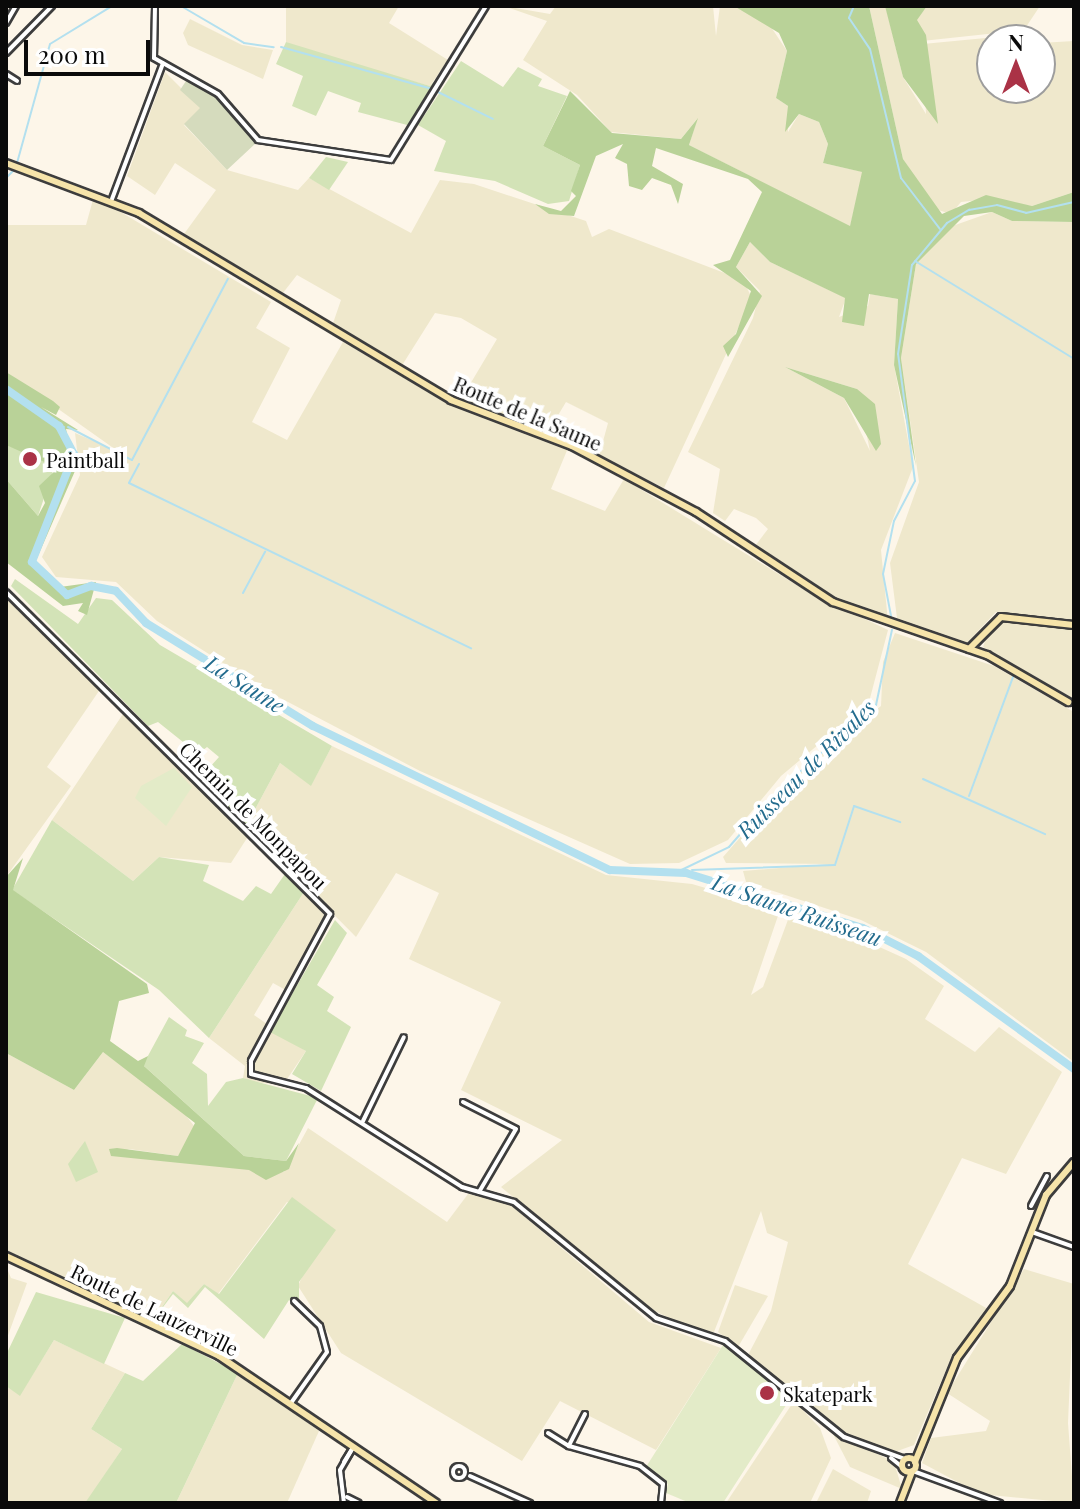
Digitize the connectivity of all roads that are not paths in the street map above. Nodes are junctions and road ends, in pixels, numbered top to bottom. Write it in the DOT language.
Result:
graph roads {
  1 [pos="16,6"];
  2 [pos="52,6"];
  3 [pos="155,6"];
  4 [pos="486,6"];
  5 [pos="6,23"];
  6 [pos="6,53"];
  7 [pos="163,63"];
  8 [pos="6,74"];
  9 [pos="17,81"];
  10 [pos="6,163"];
  11 [pos="112,199"];
  12 [pos="6,592"];
  13 [pos="1074,625"];
  14 [pos="972,651"];
  15 [pos="1071,704"];
  16 [pos="404,1037"];
  17 [pos="463,1102"];
  18 [pos="363,1122"];
  19 [pos="1074,1162"];
  20 [pos="1047,1176"];
  21 [pos="479,1192"];
  22 [pos="1042,1194"];
  23 [pos="1031,1206"];
  24 [pos="1032,1232"];
  25 [pos="1074,1247"];
  26 [pos="6,1256"];
  27 [pos="294,1301"];
  28 [pos="289,1406"];
  29 [pos="585,1414"];
  30 [pos="548,1433"];
  31 [pos="569,1446"];
  32 [pos="351,1451"];
  33 [pos="910,1465"];
  34 [pos="470,1476"];
  35 [pos="498,1494"];
  36 [pos="345,1500"];
  37 [pos="359,1503"];
  38 [pos="436,1503"];
  39 [pos="494,1503"];
  40 [pos="530,1503"];
  41 [pos="661,1503"];
  42 [pos="900,1503"];
  43 [pos="1000,1503"];
  1 -- 5 [label="street"];
  2 -- 6 [label="street"];
  3 -- 7 [label="street"];
  4 -- 7 [label="street"];
  7 -- 11 [label="street"];
  8 -- 9 [label="street"];
  10 -- 11 [label="street, Route de la Saune"];
  11 -- 14 [label="street, Route de la Saune"];
  12 -- 18 [label="street, Chemin de Monpapou"];
  13 -- 14 [label="street"];
  14 -- 15 [label="street, Route de la Saune"];
  16 -- 18 [label="street"];
  17 -- 21 [label="street"];
  18 -- 21 [label="street, Chemin de Monpapou"];
  19 -- 22 [label="street"];
  20 -- 22 [label="street"];
  21 -- 33 [label="street, Chemin de Monpapou"];
  22 -- 23 [label="street"];
  22 -- 24 [label="street"];
  24 -- 25 [label="street"];
  24 -- 33 [label="street"];
  26 -- 28 [label="street, Route de Lauzerville"];
  27 -- 28 [label="street"];
  28 -- 32 [label="street, Route de Lauzerville"];
  29 -- 31 [label="street"];
  30 -- 31 [label="street"];
  31 -- 41 [label="street"];
  32 -- 36 [label="street"];
  32 -- 38 [label="street, Route de Lauzerville"];
  33 -- 42 [label="street"];
  33 -- 43 [label="street, Chemin de Monpapou"];
  34 -- 35 [label="street"];
  35 -- 39 [label="street"];
  35 -- 40 [label="street"];
  36 -- 37 [label="street"];
}
